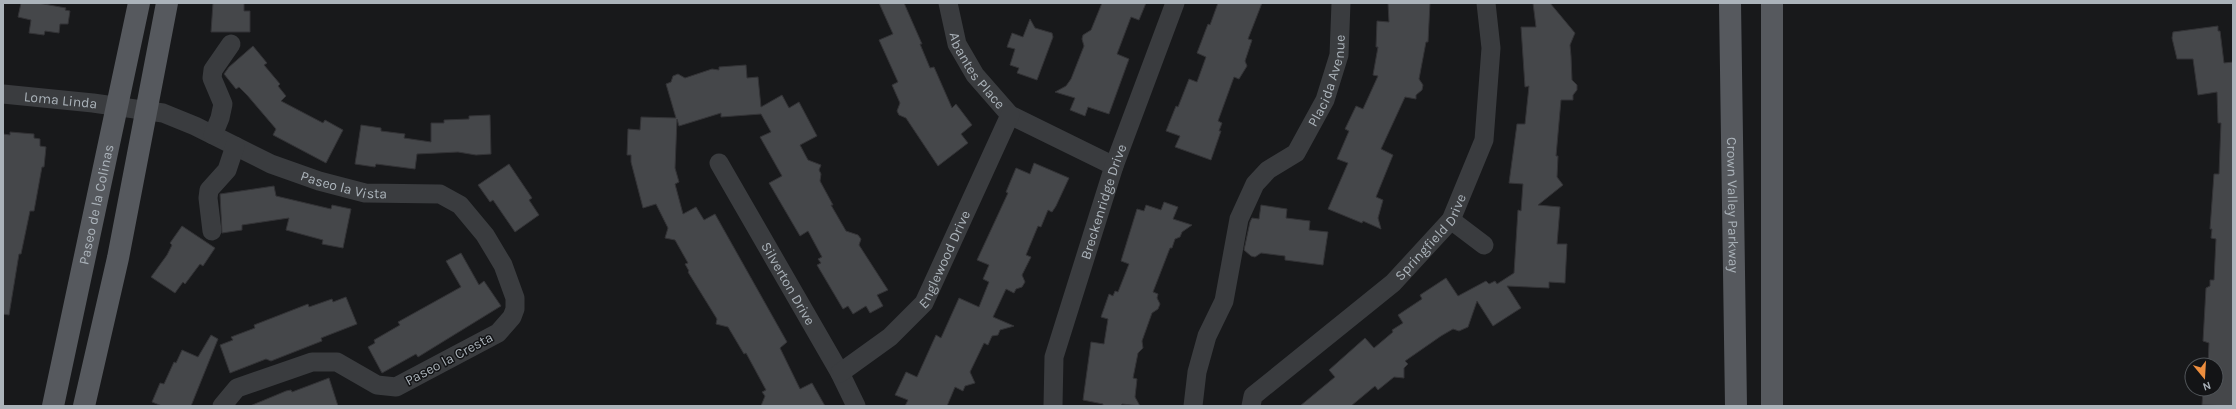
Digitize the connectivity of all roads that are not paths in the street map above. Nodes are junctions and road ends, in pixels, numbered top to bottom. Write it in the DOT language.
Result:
graph roads {
  1 [pos="140,3"];
  2 [pos="167,3"];
  3 [pos="948,3"];
  4 [pos="1175,3"];
  5 [pos="1341,3"];
  6 [pos="1486,3"];
  7 [pos="1730,3"];
  8 [pos="1772,3"];
  9 [pos="231,44"];
  10 [pos="3,94"];
  11 [pos="118,106"];
  12 [pos="145,110"];
  13 [pos="1010,115"];
  14 [pos="213,135"];
  15 [pos="235,146"];
  16 [pos="719,163"];
  17 [pos="1114,166"];
  18 [pos="1451,220"];
  19 [pos="212,231"];
  20 [pos="1484,245"];
  21 [pos="515,309"];
  22 [pos="1771,368"];
  23 [pos="840,373"];
  24 [pos="53,406"];
  25 [pos="84,406"];
  26 [pos="222,406"];
  27 [pos="856,406"];
  28 [pos="1054,406"];
  29 [pos="1193,406"];
  30 [pos="1251,406"];
  31 [pos="1736,406"];
  32 [pos="1757,406"];
  33 [pos="1772,406"];
  1 -- 11 [label="main road, Paseo de la Colinas"];
  2 -- 12 [label="main road, Paseo de la Colinas"];
  3 -- 13 [label="street, Abantes Place"];
  4 -- 17 [label="street, Breckenridge Drive"];
  5 -- 29 [label="street, Placida Avenue"];
  6 -- 18 [label="street, Springfield Drive"];
  7 -- 31 [label="main road, Crown Valley Parkway"];
  8 -- 22 [label="main road"];
  9 -- 14 [label="street"];
  10 -- 11 [label="street, Loma Linda"];
  11 -- 12 [label="street, Paseo la Vista"];
  11 -- 24 [label="main road, Paseo de la Colinas"];
  12 -- 14 [label="street, Paseo la Vista"];
  12 -- 25 [label="main road, Paseo de la Colinas"];
  13 -- 17 [label="street, Abantes Place"];
  13 -- 23 [label="street, Englewood Drive"];
  14 -- 15 [label="street, Paseo la Vista"];
  15 -- 19 [label="street"];
  15 -- 21 [label="street, Paseo la Vista"];
  16 -- 23 [label="street, Silverton Drive"];
  17 -- 28 [label="street, Breckenridge Drive"];
  18 -- 20 [label="street"];
  18 -- 30 [label="street, Springfield Drive"];
  21 -- 26 [label="street, Paseo la Cresta"];
  22 -- 32 [label="main road"];
  22 -- 33 [label="main road"];
  23 -- 27 [label="street, Silverton Drive"];
}
